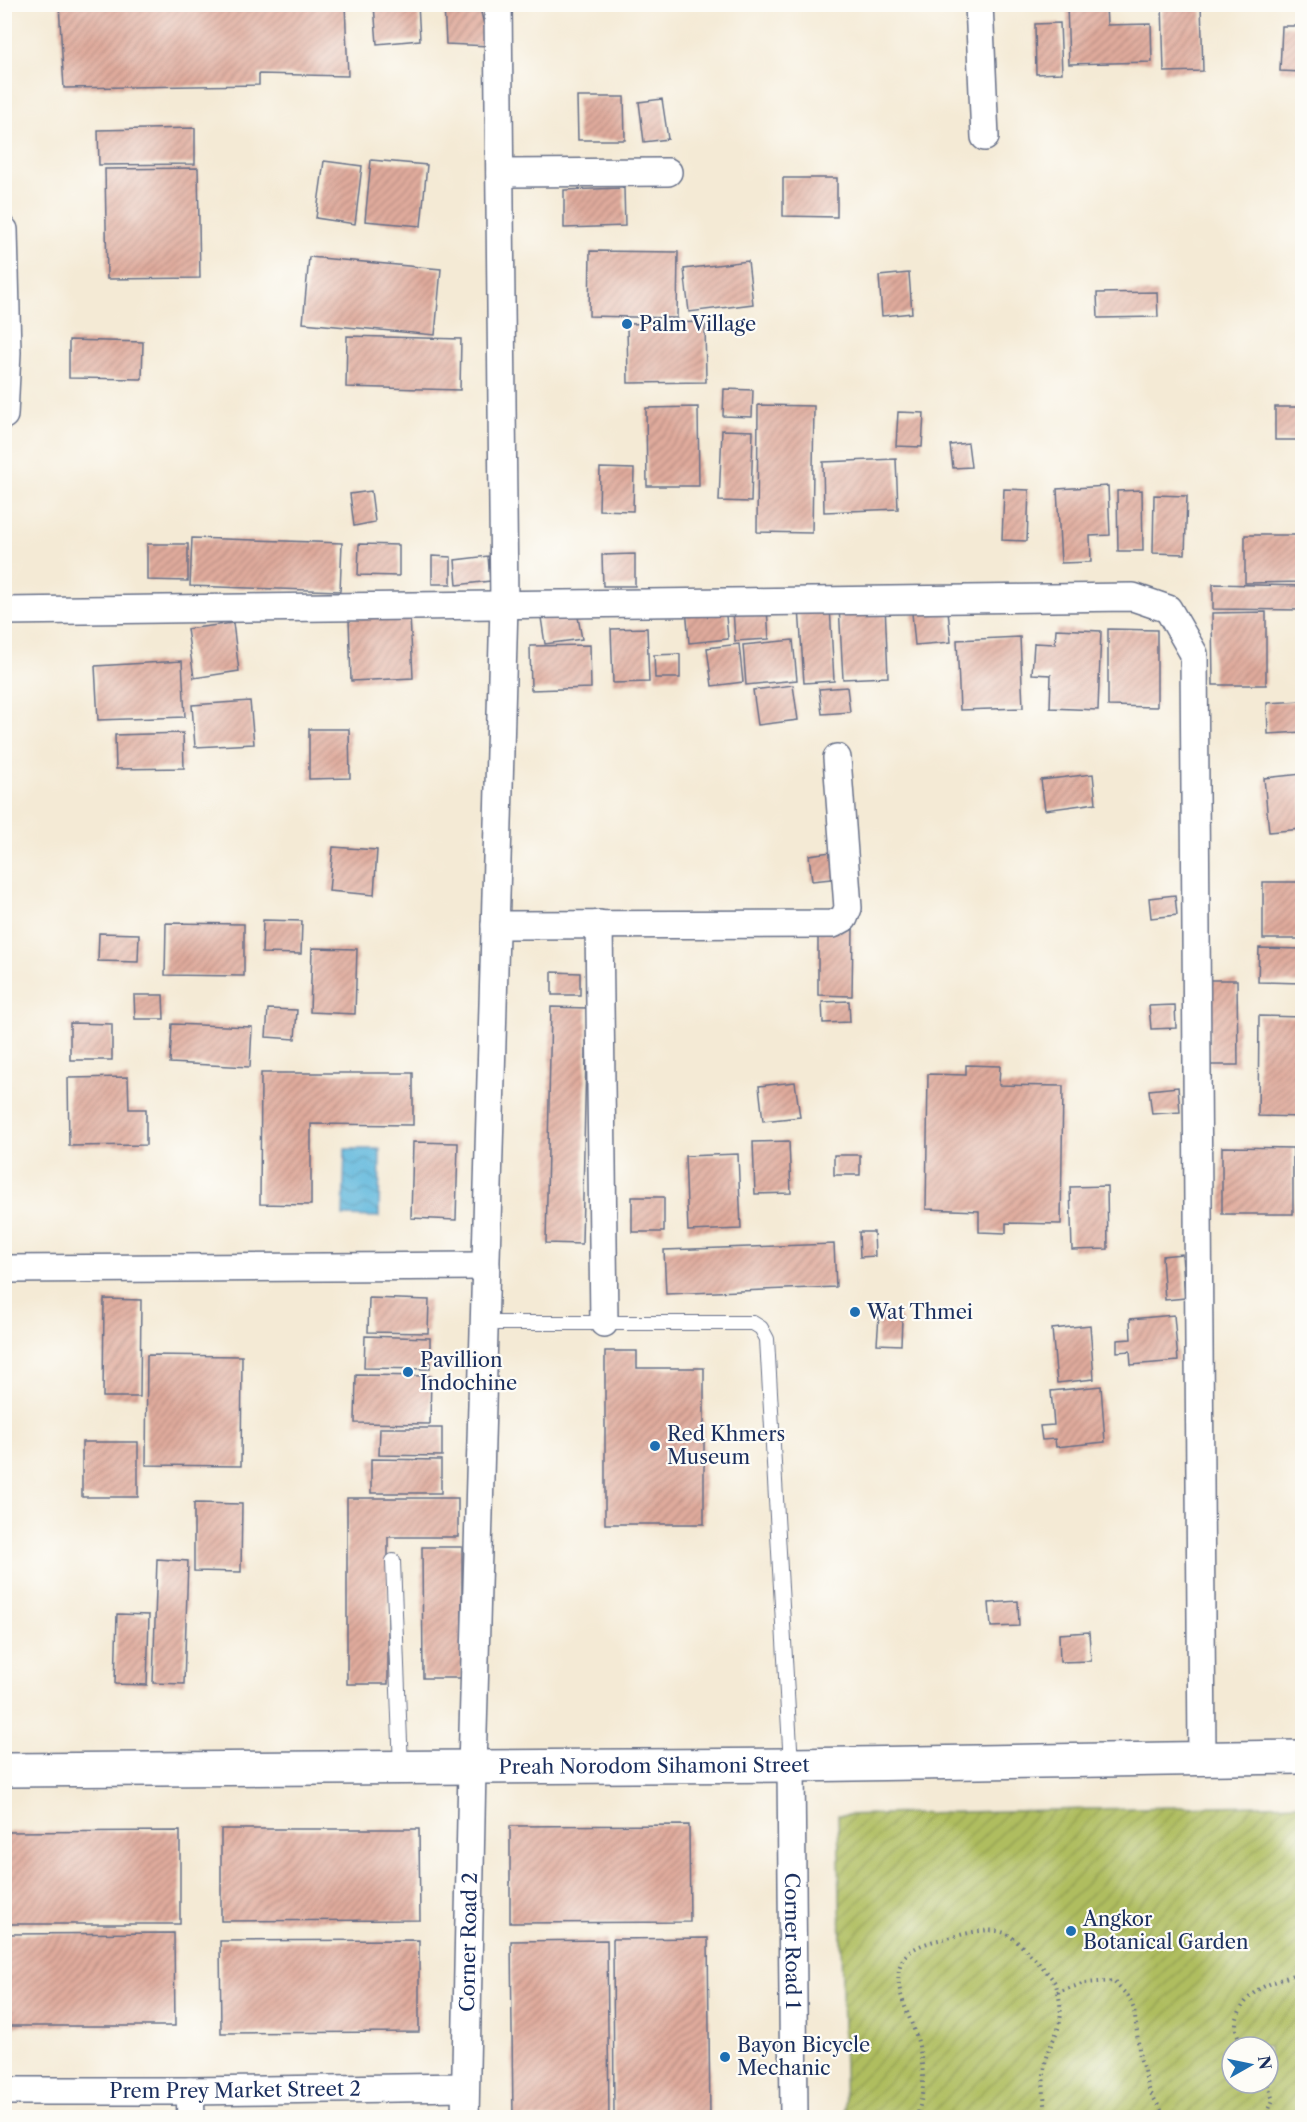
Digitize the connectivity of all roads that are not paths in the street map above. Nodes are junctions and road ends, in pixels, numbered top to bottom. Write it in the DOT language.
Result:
graph roads {
  1 [pos="498,4"];
  2 [pos="979,4"];
  3 [pos="985,137"];
  4 [pos="668,172"];
  5 [pos="500,173"];
  6 [pos="4,230"];
  7 [pos="6,352"];
  8 [pos="4,415"];
  9 [pos="504,605"];
  10 [pos="4,611"];
  11 [pos="837,758"];
  12 [pos="599,924"];
  13 [pos="495,925"];
  14 [pos="486,1266"];
  15 [pos="4,1269"];
  16 [pos="486,1323"];
  17 [pos="604,1323"];
  18 [pos="393,1560"];
  19 [pos="1302,1757"];
  20 [pos="1202,1758"];
  21 [pos="791,1765"];
  22 [pos="401,1768"];
  23 [pos="472,1768"];
  24 [pos="4,1770"];
  25 [pos="465,2087"];
  26 [pos="4,2091"];
  27 [pos="190,2104"];
  28 [pos="465,2118"];
  29 [pos="794,2118"];
  1 -- 5 [label="street, Corner Road 2"];
  2 -- 3 [label="street"];
  4 -- 5 [label="street"];
  5 -- 9 [label="street, Corner Road 2"];
  6 -- 7 [label="street"];
  7 -- 8 [label="street"];
  9 -- 10 [label="street"];
  9 -- 13 [label="street, Corner Road 2"];
  9 -- 20 [label="street"];
  11 -- 12 [label="street"];
  12 -- 13 [label="street"];
  12 -- 17 [label="street"];
  13 -- 14 [label="street, Corner Road 2"];
  14 -- 15 [label="street"];
  14 -- 16 [label="street, Corner Road 2"];
  16 -- 17 [label="lane"];
  16 -- 23 [label="street, Corner Road 2"];
  17 -- 21 [label="lane"];
  18 -- 22 [label="lane"];
  19 -- 20 [label="main road, Preah Norodom Sihamoni Street"];
  20 -- 21 [label="main road, Preah Norodom Sihamoni Street"];
  21 -- 23 [label="main road, Preah Norodom Sihamoni Street"];
  21 -- 29 [label="street, Corner Road 1"];
  22 -- 23 [label="main road, Preah Norodom Sihamoni Street"];
  22 -- 24 [label="main road, Preah Norodom Sihamoni Street"];
  23 -- 25 [label="street, Corner Road 2"];
  25 -- 27 [label="street, Prem Prey Market Street 2"];
  25 -- 28 [label="street, Corner Road 2"];
  26 -- 27 [label="street, Prem Prey Market Street 2"];
}
